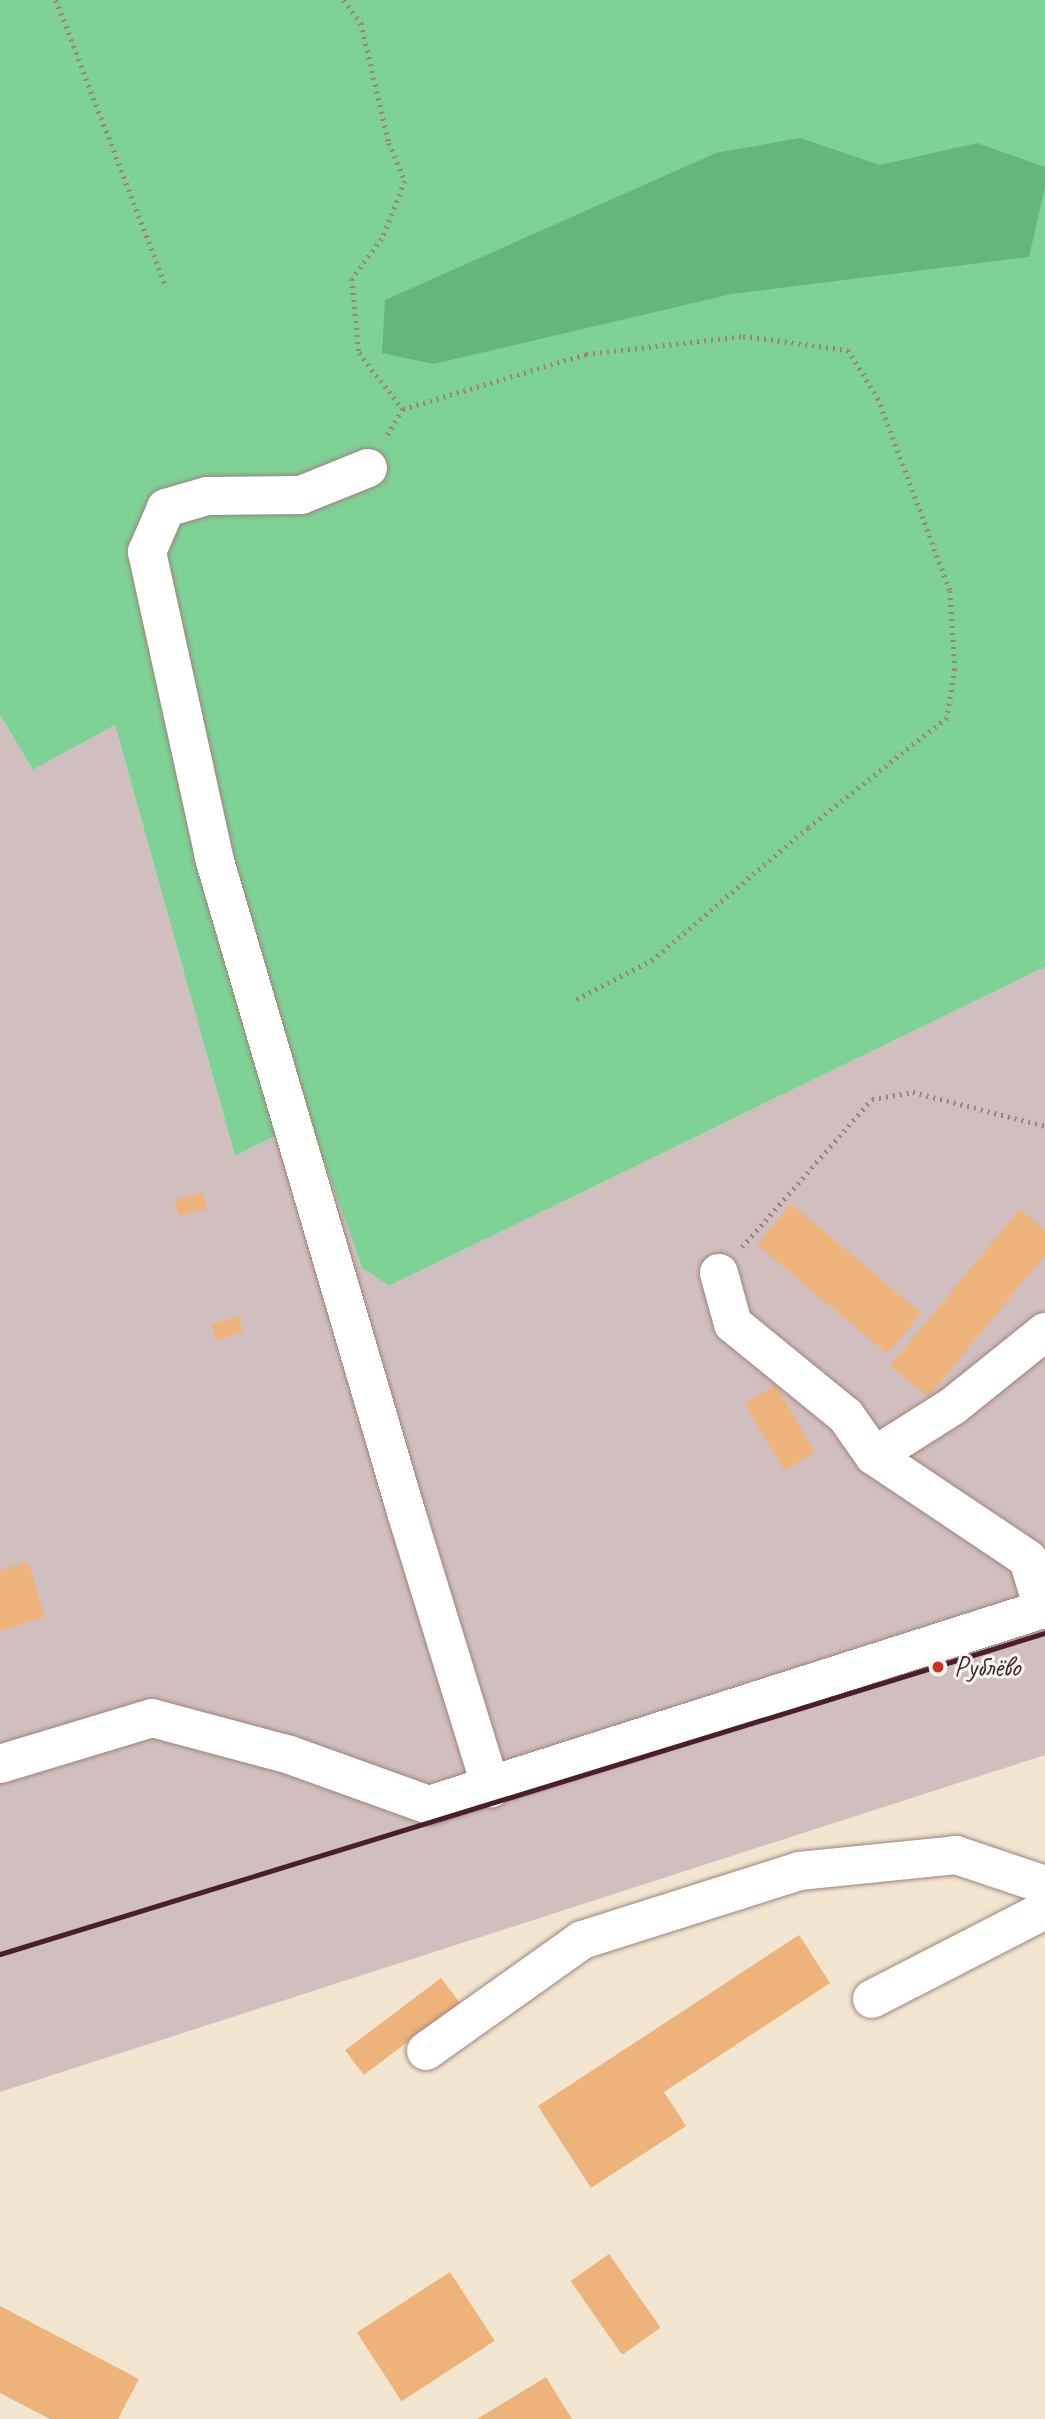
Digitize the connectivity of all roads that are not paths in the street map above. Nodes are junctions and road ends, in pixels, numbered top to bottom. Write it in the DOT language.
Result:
graph roads {
  1 [pos="368,468"];
  2 [pos="719,1273"];
  3 [pos="1045,1332"];
  4 [pos="874,1456"];
  5 [pos="1037,1555"];
  6 [pos="0,1764"];
  7 [pos="491,1787"];
  8 [pos="1045,1885"];
  9 [pos="1045,1910"];
  10 [pos="872,1999"];
  11 [pos="426,2051"];
  1 -- 7 [label="lane"];
  2 -- 4 [label="lane"];
  3 -- 4 [label="lane"];
  4 -- 5 [label="lane"];
  5 -- 7 [label="lane"];
  6 -- 7 [label="lane"];
  8 -- 11 [label="lane"];
  9 -- 10 [label="lane"];
}
